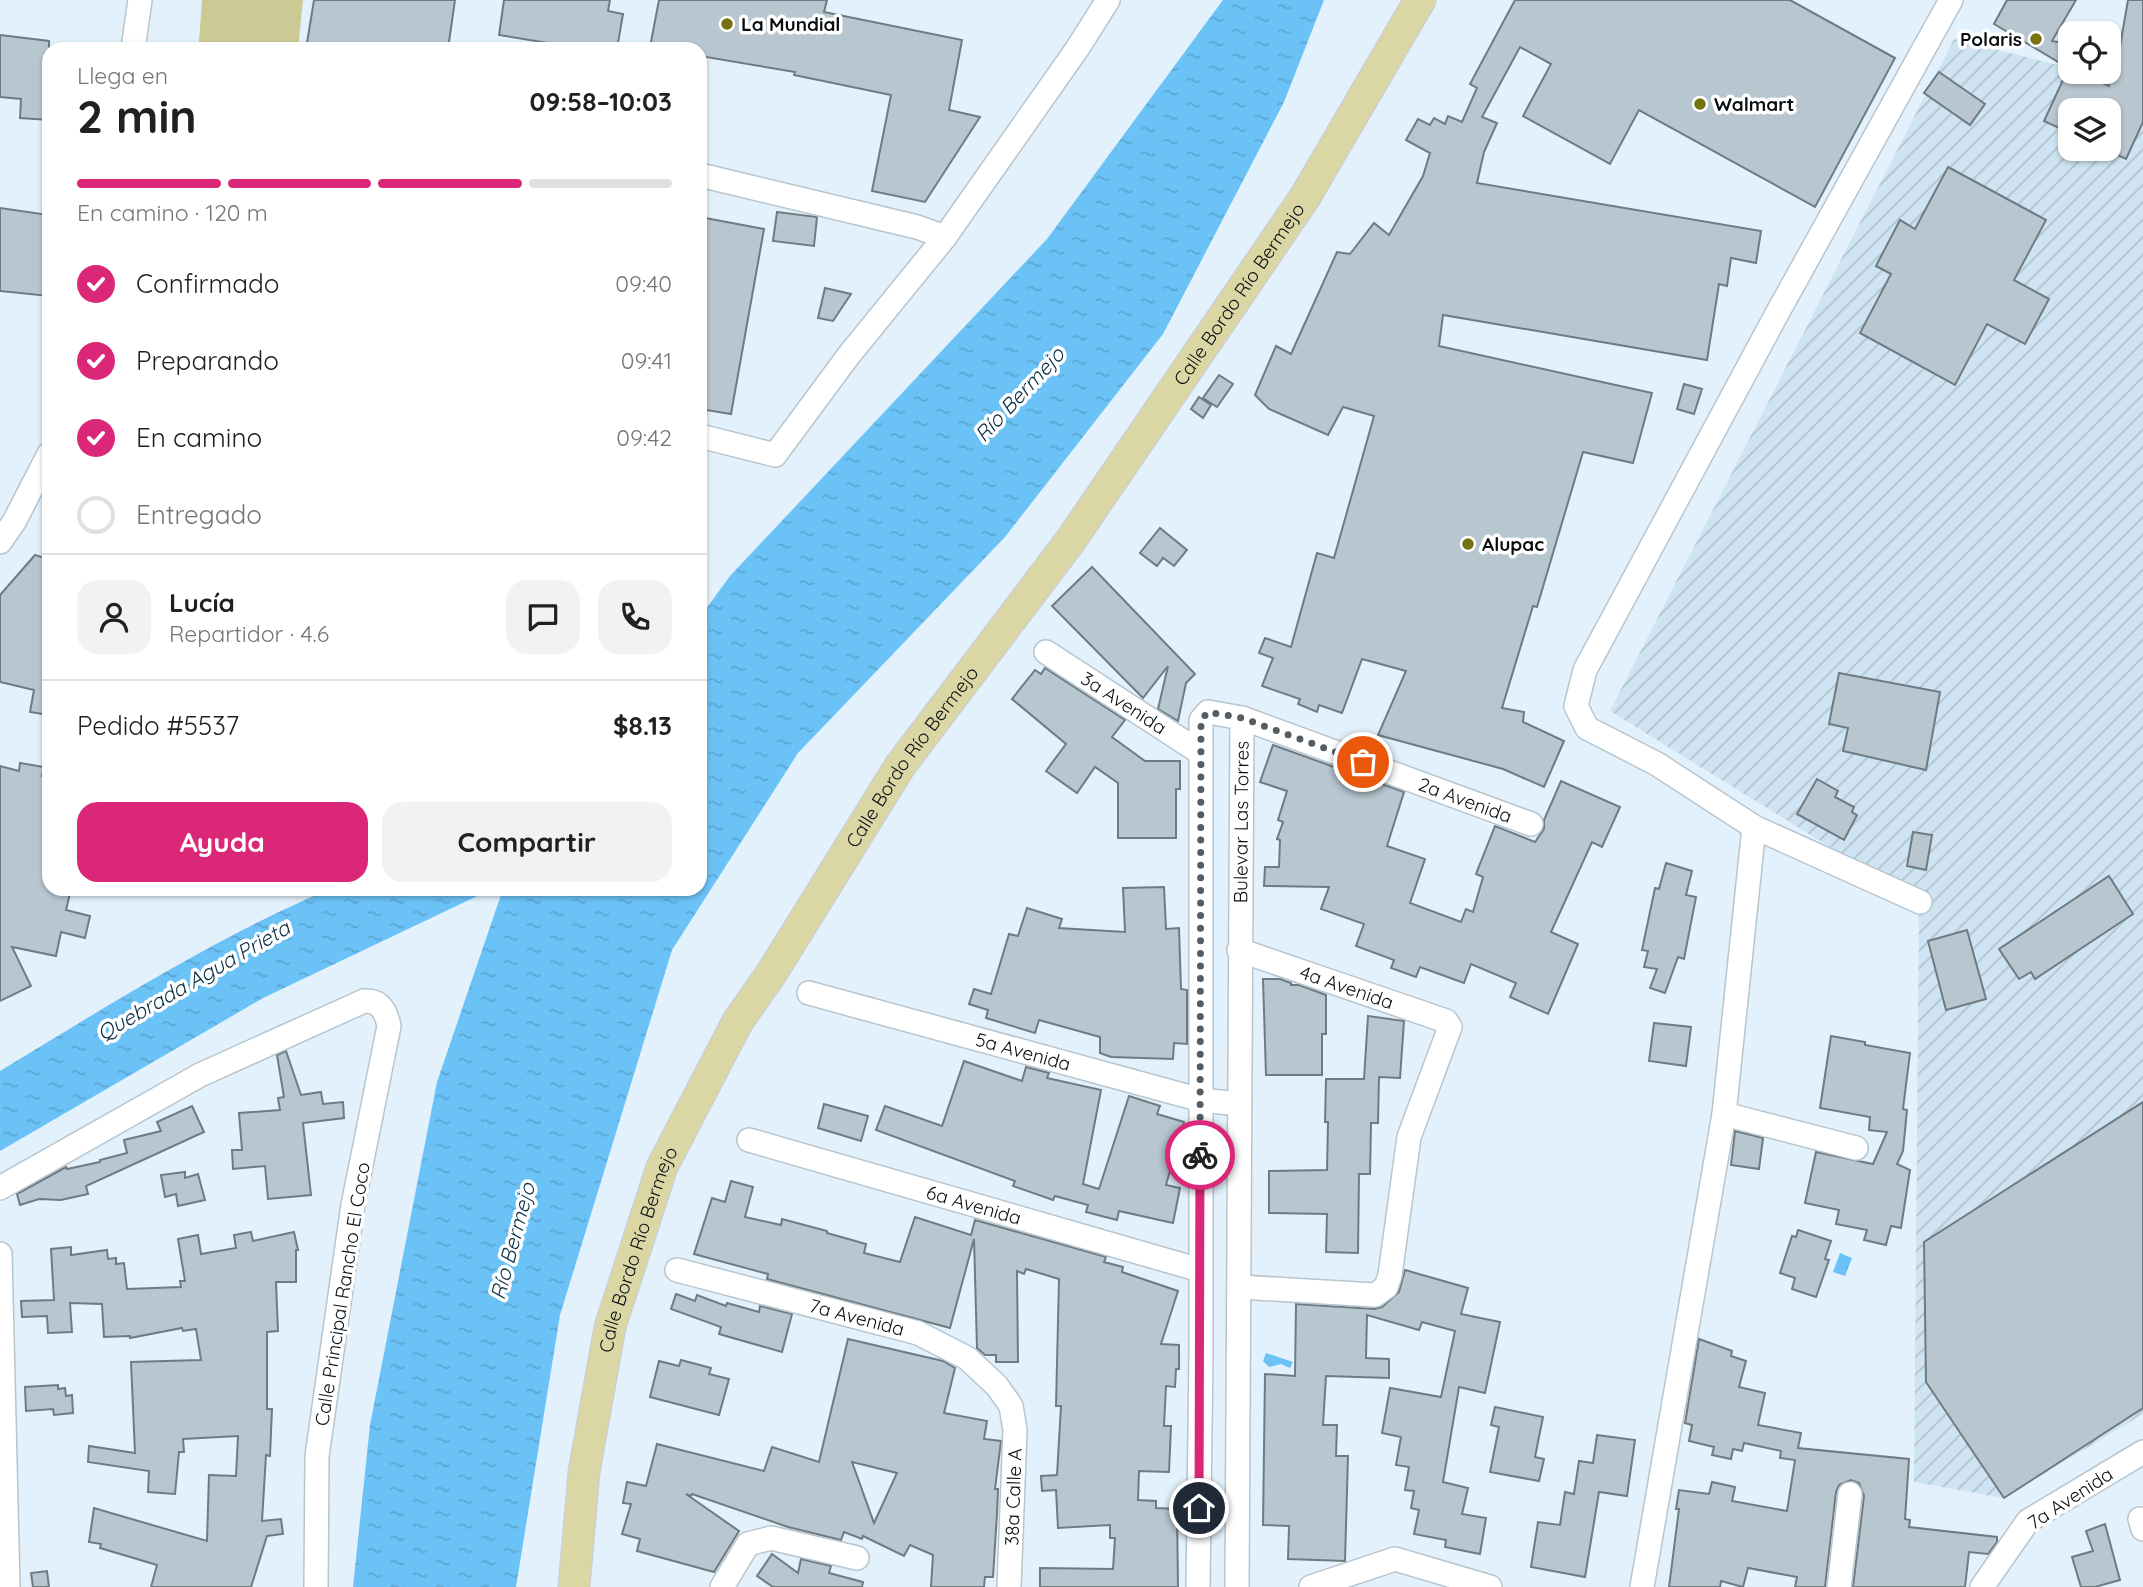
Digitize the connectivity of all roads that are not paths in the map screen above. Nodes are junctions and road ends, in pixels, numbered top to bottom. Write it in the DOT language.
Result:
graph roads {
  1 [pos="140,0"];
  2 [pos="1108,0"];
  3 [pos="1420,0"];
  4 [pos="1951,0"];
  5 [pos="135,42"];
  6 [pos="707,177"];
  7 [pos="945,237"];
  8 [pos="707,438"];
  9 [pos="42,468"];
  10 [pos="0,542"];
  11 [pos="1046,652"];
  12 [pos="1242,718"];
  13 [pos="1201,752"];
  14 [pos="1531,824"];
  15 [pos="1754,827"];
  16 [pos="1920,902"];
  17 [pos="1239,950"];
  18 [pos="809,993"];
  19 [pos="1201,1100"];
  20 [pos="1239,1104"];
  21 [pos="1724,1114"];
  22 [pos="749,1140"];
  23 [pos="1856,1148"];
  24 [pos="0,1188"];
  25 [pos="0,1254"];
  26 [pos="677,1270"];
  27 [pos="1200,1270"];
  28 [pos="1240,1287"];
  29 [pos="1240,1349"];
  30 [pos="1201,1350"];
  31 [pos="1011,1406"];
  32 [pos="2143,1452"];
  33 [pos="1850,1494"];
  34 [pos="857,1558"];
  35 [pos="8,1587"];
  36 [pos="316,1587"];
  37 [pos="574,1587"];
  38 [pos="722,1587"];
  39 [pos="1009,1587"];
  40 [pos="1198,1587"];
  41 [pos="1237,1587"];
  42 [pos="1311,1587"];
  43 [pos="1490,1587"];
  44 [pos="1642,1587"];
  45 [pos="1839,1587"];
  46 [pos="1982,1587"];
  1 -- 5 [label="street"];
  2 -- 7 [label="street"];
  3 -- 37 [label="main road, Calle Bordo Río Bermejo"];
  4 -- 15 [label="street"];
  6 -- 7 [label="street"];
  7 -- 8 [label="street"];
  9 -- 10 [label="street"];
  11 -- 13 [label="street, 3a Avenida"];
  12 -- 13 [label="street, Bulevar Las Torres"];
  12 -- 14 [label="street, 2a Avenida"];
  12 -- 17 [label="street, Bulevar Las Torres"];
  13 -- 19 [label="street, Bulevar Las Torres"];
  15 -- 16 [label="street"];
  15 -- 21 [label="street"];
  17 -- 20 [label="street, Bulevar Las Torres"];
  17 -- 28 [label="street, 4a Avenida"];
  18 -- 19 [label="street, 5a Avenida"];
  19 -- 20 [label="street, 5a Avenida"];
  19 -- 27 [label="street, Bulevar Las Torres"];
  20 -- 28 [label="street, Bulevar Las Torres"];
  21 -- 23 [label="street"];
  21 -- 44 [label="street"];
  22 -- 27 [label="street, 6a Avenida"];
  24 -- 36 [label="street, Calle Principal Rancho El Coco"];
  25 -- 35 [label="street"];
  26 -- 31 [label="street, 7a Avenida"];
  27 -- 30 [label="street, Bulevar Las Torres"];
  28 -- 29 [label="street, Bulevar Las Torres"];
  29 -- 30 [label="street"];
  29 -- 41 [label="street, Bulevar Las Torres"];
  30 -- 40 [label="street, Bulevar Las Torres"];
  31 -- 39 [label="street, 38a Calle A"];
  32 -- 46 [label="street, 7a Avenida"];
  33 -- 45 [label="street"];
  34 -- 38 [label="street"];
  42 -- 43 [label="street"];
}
